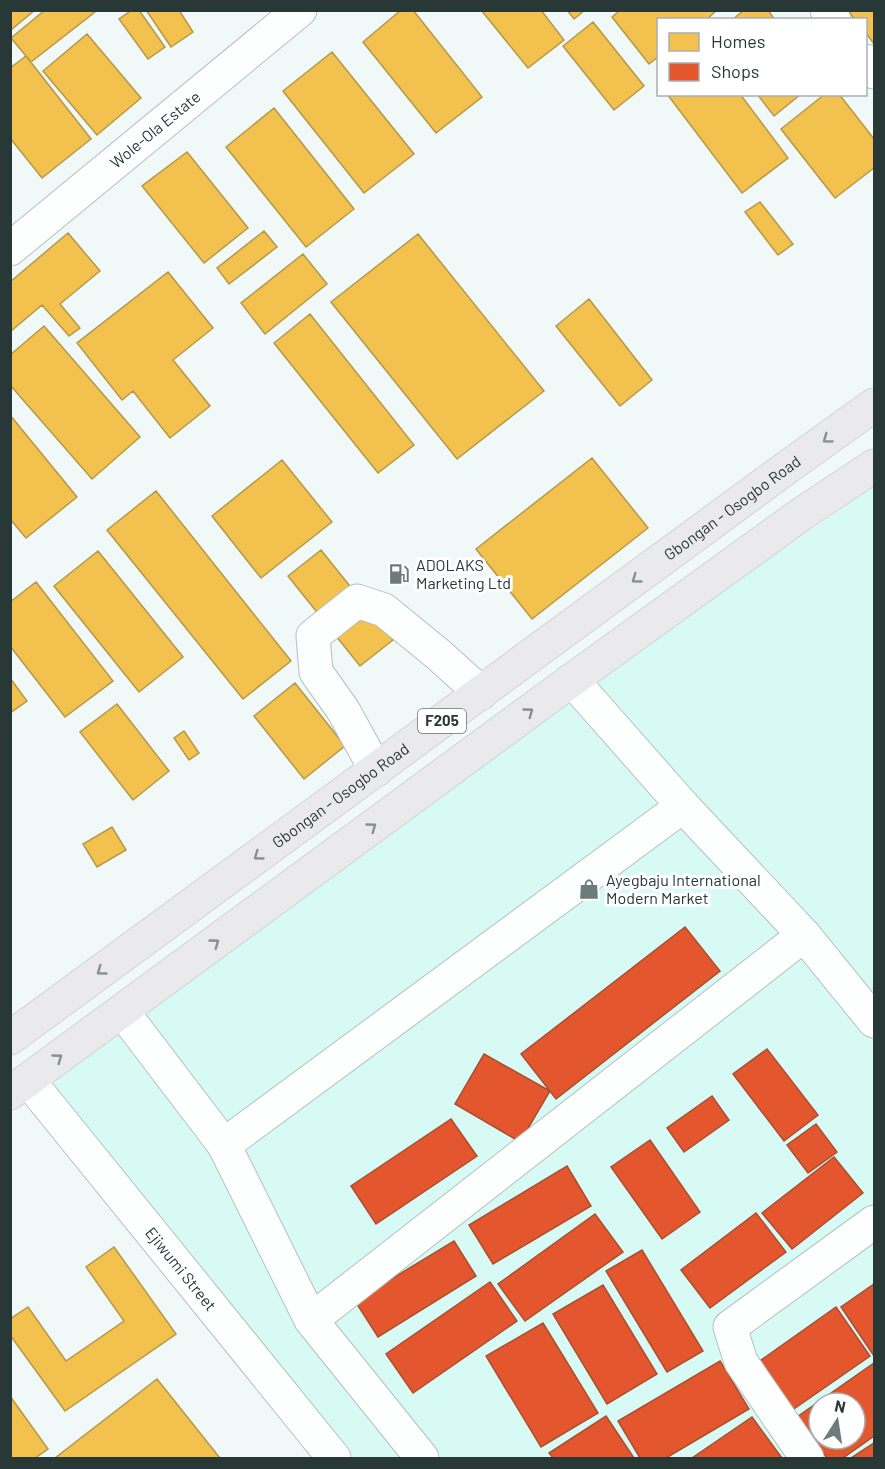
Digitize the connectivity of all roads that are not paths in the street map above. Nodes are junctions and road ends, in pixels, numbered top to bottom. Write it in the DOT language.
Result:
graph roads {
  1 [pos="300,10"];
  2 [pos="10,249"];
  3 [pos="874,405"];
  4 [pos="874,466"];
  5 [pos="572,680"];
  6 [pos="481,693"];
  7 [pos="376,770"];
  8 [pos="682,806"];
  9 [pos="804,935"];
  10 [pos="122,1011"];
  11 [pos="874,1021"];
  12 [pos="10,1038"];
  13 [pos="19,1087"];
  14 [pos="224,1145"];
  15 [pos="874,1222"];
  16 [pos="310,1320"];
  17 [pos="325,1455"];
  18 [pos="422,1458"];
  19 [pos="807,1458"];
  1 -- 2 [label="street, Wole-Ola Estate"];
  3 -- 6 [label="main road, Gbongan - Osogbo Road / F205, one-way"];
  4 -- 5 [label="main road, F205"];
  5 -- 8 [label="street"];
  10 -- 5 [label="main road, F205, one-way"];
  6 -- 7 [label="main road, Gbongan - Osogbo Road / F205"];
  6 -- 7 [label="street"];
  7 -- 12 [label="main road, Gbongan - Osogbo Road / F205, one-way"];
  8 -- 9 [label="street"];
  8 -- 14 [label="street"];
  9 -- 11 [label="street"];
  9 -- 16 [label="street"];
  13 -- 10 [label="main road, F205, one-way"];
  10 -- 14 [label="street"];
  13 -- 17 [label="street, Ejiwumi Street"];
  14 -- 16 [label="street"];
  15 -- 19 [label="street"];
  16 -- 18 [label="street"];
}
